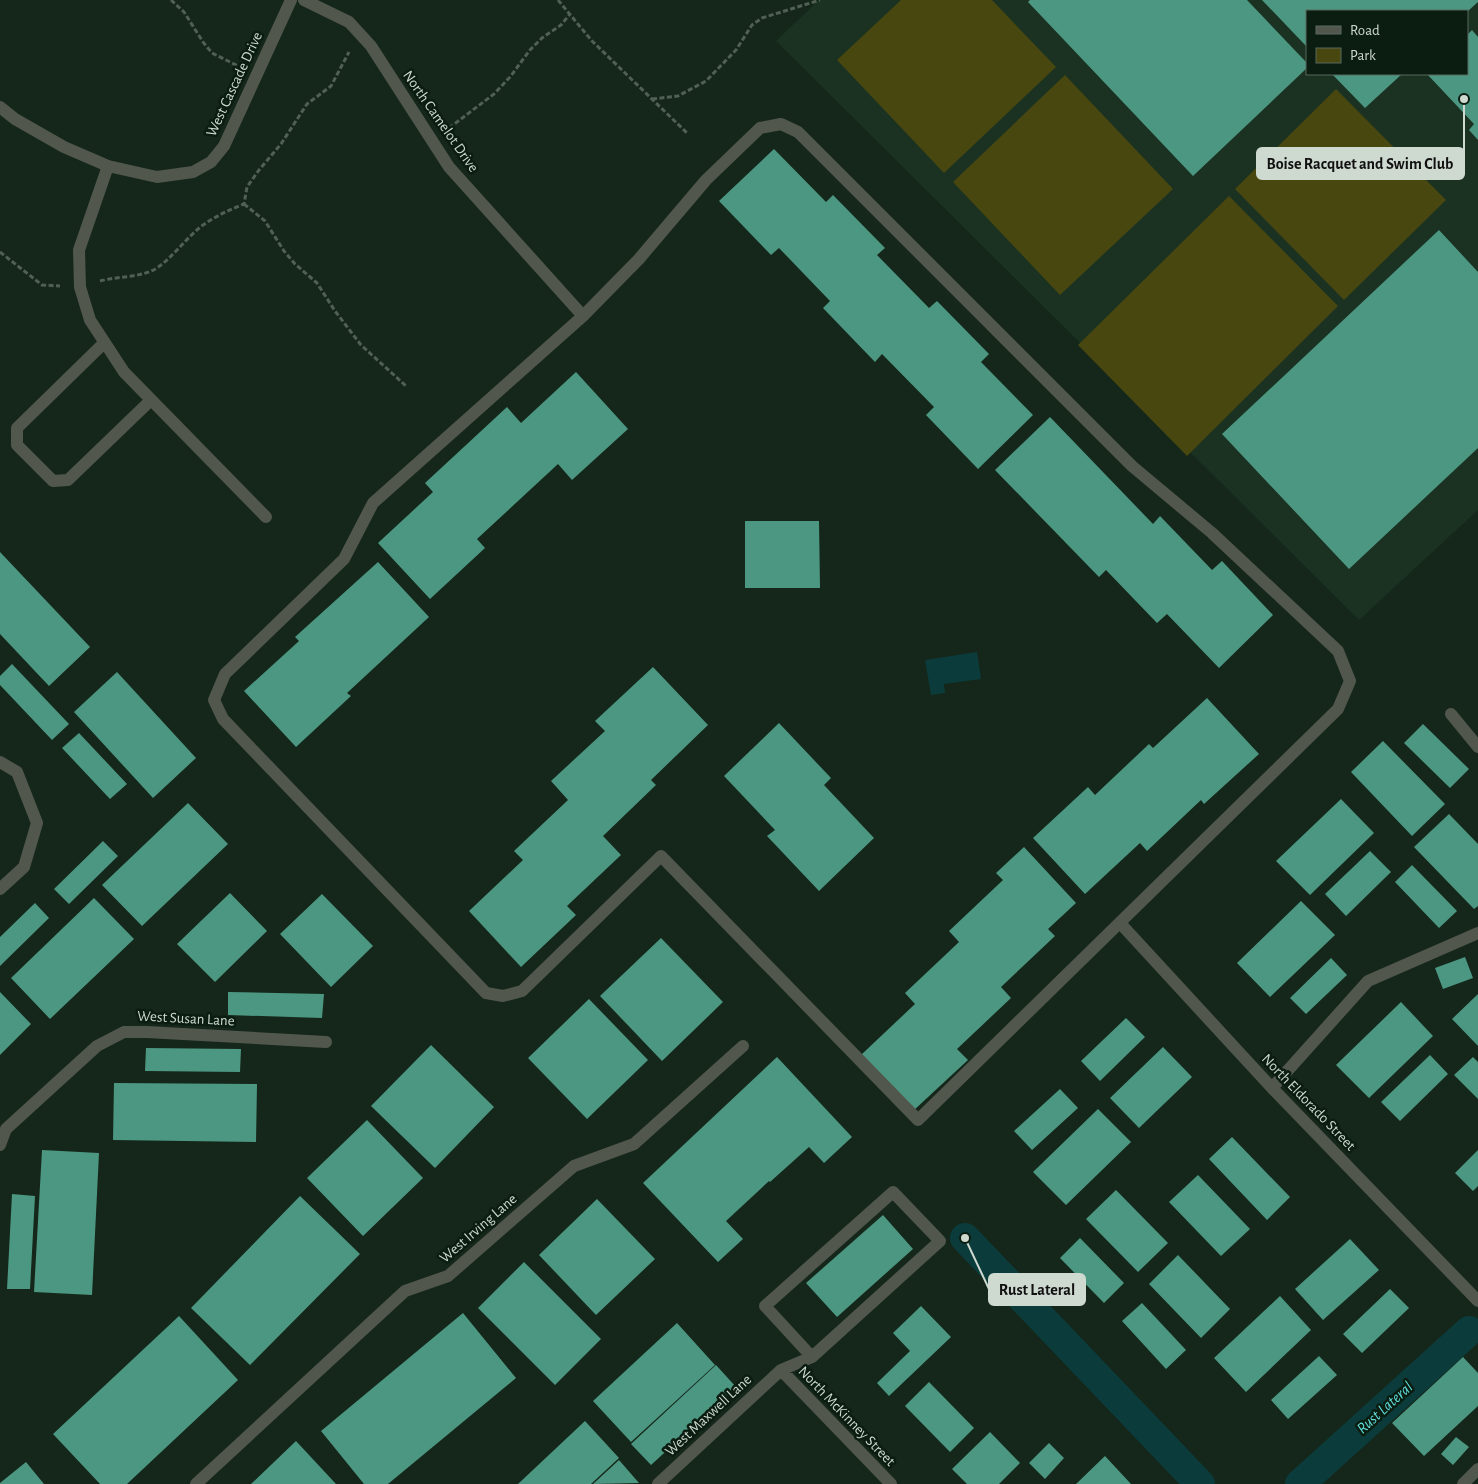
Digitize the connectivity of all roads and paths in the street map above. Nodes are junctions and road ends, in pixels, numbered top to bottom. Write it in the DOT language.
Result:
graph roads {
  1 [pos="171,0"];
  2 [pos="291,0"];
  3 [pos="304,0"];
  4 [pos="558,0"];
  5 [pos="820,0"];
  6 [pos="570,14"];
  7 [pos="360,34"];
  8 [pos="257,73"];
  9 [pos="652,98"];
  10 [pos="0,107"];
  11 [pos="687,134"];
  12 [pos="432,141"];
  13 [pos="108,166"];
  14 [pos="244,204"];
  15 [pos="0,252"];
  16 [pos="80,286"];
  17 [pos="583,316"];
  18 [pos="104,343"];
  19 [pos="406,386"];
  20 [pos="151,400"];
  21 [pos="266,517"];
  22 [pos="1451,714"];
  23 [pos="1478,747"];
  24 [pos="0,762"];
  25 [pos="0,889"];
  26 [pos="1120,923"];
  27 [pos="1478,933"];
  28 [pos="326,1042"];
  29 [pos="743,1046"];
  30 [pos="1272,1088"];
  31 [pos="0,1145"];
  32 [pos="1476,1298"];
  33 [pos="812,1357"];
  34 [pos="781,1370"];
  35 [pos="1478,1469"];
  36 [pos="196,1484"];
  37 [pos="658,1484"];
  38 [pos="891,1484"];
  39 [pos="1463,1484"];
  1 -- 8 [label="path"];
  2 -- 8 [label="street, West Cascade Drive"];
  3 -- 7 [label="street, North Camelot Drive"];
  4 -- 6 [label="path"];
  5 -- 9 [label="path"];
  6 -- 9 [label="path"];
  6 -- 12 [label="path"];
  7 -- 12 [label="street, North Camelot Drive"];
  7 -- 14 [label="path"];
  8 -- 13 [label="street, West Cascade Drive"];
  9 -- 11 [label="path"];
  10 -- 13 [label="street"];
  12 -- 17 [label="street, North Camelot Drive"];
  13 -- 16 [label="street"];
  14 -- 16 [label="path"];
  14 -- 19 [label="path"];
  15 -- 16 [label="path"];
  16 -- 18 [label="street"];
  17 -- 26 [label="street"];
  17 -- 26 [label="street"];
  18 -- 20 [label="street"];
  18 -- 20 [label="street"];
  20 -- 21 [label="street"];
  22 -- 23 [label="street"];
  24 -- 25 [label="street"];
  26 -- 30 [label="street, North Eldorado Street"];
  27 -- 30 [label="street"];
  28 -- 31 [label="street, West Susan Lane"];
  29 -- 36 [label="street, West Irving Lane"];
  30 -- 32 [label="street, North Eldorado Street"];
  33 -- 33 [label="street"];
  33 -- 34 [label="street"];
  34 -- 37 [label="street, West Maxwell Lane"];
  34 -- 38 [label="street, North McKinney Street"];
  35 -- 39 [label="street"];
}
